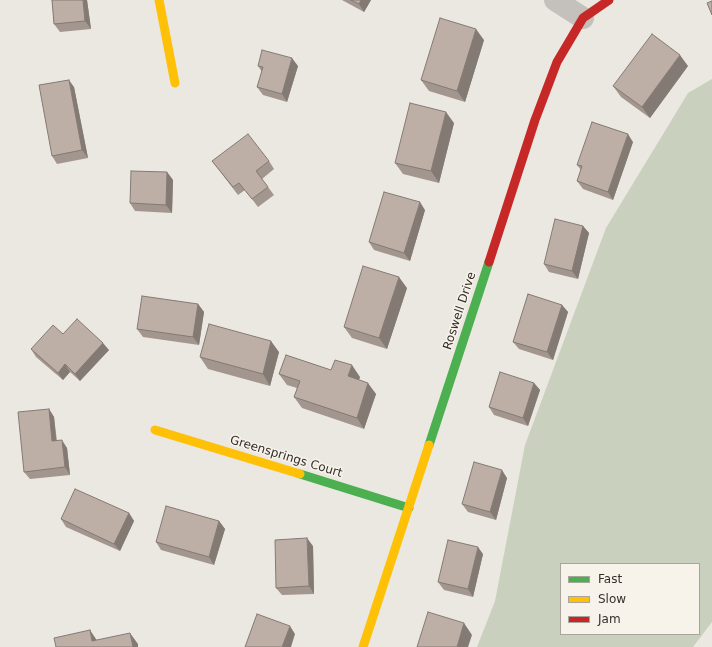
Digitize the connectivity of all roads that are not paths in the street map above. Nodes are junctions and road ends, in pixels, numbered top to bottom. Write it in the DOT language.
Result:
graph roads {
  1 [pos="159,0"];
  2 [pos="555,0"];
  3 [pos="609,0"];
  4 [pos="583,18"];
  5 [pos="175,83"];
  6 [pos="155,430"];
  7 [pos="409,508"];
  8 [pos="363,647"];
  1 -- 5 [label="street"];
  2 -- 4 [label="street"];
  3 -- 4 [label="street, Roswell Drive"];
  4 -- 7 [label="street, Roswell Drive"];
  6 -- 7 [label="street, Greensprings Court"];
  7 -- 8 [label="street, Roswell Drive"];
}
